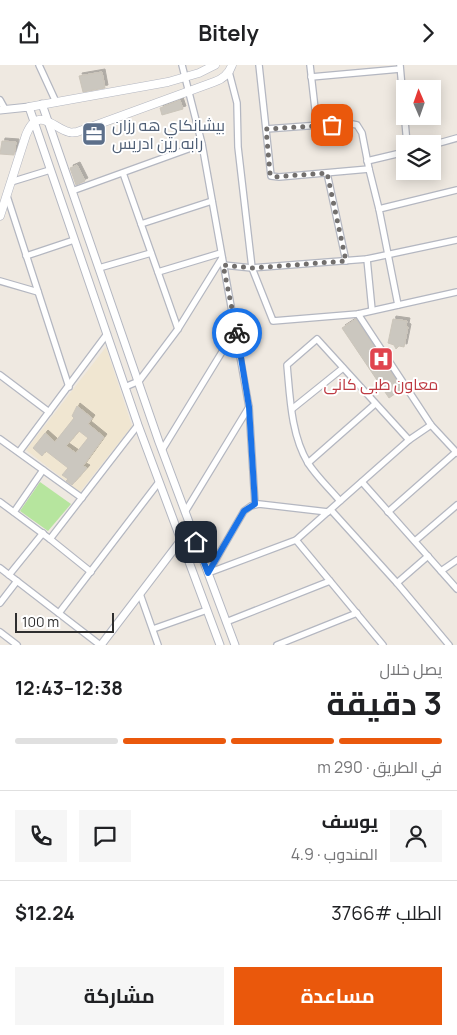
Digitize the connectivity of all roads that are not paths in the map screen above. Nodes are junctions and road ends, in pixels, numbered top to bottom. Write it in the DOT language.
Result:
graph roads {
  1 [pos="39,65"];
  2 [pos="182,65"];
  3 [pos="215,65"];
  4 [pos="259,65"];
  5 [pos="310,65"];
  6 [pos="400,67"];
  7 [pos="230,69"];
  8 [pos="185,77"];
  9 [pos="311,77"];
  10 [pos="189,91"];
  11 [pos="0,100"];
  12 [pos="56,102"];
  13 [pos="42,104"];
  14 [pos="29,107"];
  15 [pos="3,110"];
  16 [pos="48,120"];
  17 [pos="34,123"];
  18 [pos="317,126"];
  19 [pos="266,129"];
  20 [pos="406,135"];
  21 [pos="457,138"];
  22 [pos="441,142"];
  23 [pos="202,144"];
  24 [pos="396,154"];
  25 [pos="367,161"];
  26 [pos="369,169"];
  27 [pos="50,170"];
  28 [pos="123,173"];
  29 [pos="327,173"];
  30 [pos="11,182"];
  31 [pos="457,190"];
  32 [pos="72,191"];
  33 [pos="6,196"];
  34 [pos="212,201"];
  35 [pos="379,209"];
  36 [pos="0,217"];
  37 [pos="141,224"];
  38 [pos="74,239"];
  39 [pos="457,240"];
  40 [pos="151,253"];
  41 [pos="221,255"];
  42 [pos="389,255"];
  43 [pos="26,256"];
  44 [pos="367,259"];
  45 [pos="346,261"];
  46 [pos="223,265"];
  47 [pos="99,268"];
  48 [pos="252,268"];
  49 [pos="158,272"];
  50 [pos="0,281"];
  51 [pos="457,291"];
  52 [pos="38,292"];
  53 [pos="398,305"];
  54 [pos="372,310"];
  55 [pos="358,314"];
  56 [pos="178,329"];
  57 [pos="236,329"];
  58 [pos="107,334"];
  59 [pos="343,368"];
  60 [pos="0,375"];
  61 [pos="139,381"];
  62 [pos="69,387"];
  63 [pos="125,387"];
  64 [pos="375,404"];
  65 [pos="249,407"];
  66 [pos="292,409"];
  67 [pos="49,412"];
  68 [pos="138,425"];
  69 [pos="432,425"];
  70 [pos="0,439"];
  71 [pos="409,440"];
  72 [pos="162,450"];
  73 [pos="19,452"];
  74 [pos="456,453"];
  75 [pos="308,463"];
  76 [pos="43,470"];
  77 [pos="159,482"];
  78 [pos="362,482"];
  79 [pos="82,498"];
  80 [pos="340,501"];
  81 [pos="0,502"];
  82 [pos="255,504"];
  83 [pos="457,505"];
  84 [pos="329,511"];
  85 [pos="388,511"];
  86 [pos="14,512"];
  87 [pos="185,512"];
  88 [pos="43,533"];
  89 [pos="50,539"];
  90 [pos="181,540"];
  91 [pos="296,540"];
  92 [pos="415,541"];
  93 [pos="428,556"];
  94 [pos="457,560"];
  95 [pos="0,568"];
  96 [pos="441,571"];
  97 [pos="91,573"];
  98 [pos="208,573"];
  99 [pos="9,575"];
  100 [pos="17,581"];
  101 [pos="330,581"];
  102 [pos="397,583"];
  103 [pos="457,589"];
  104 [pos="140,594"];
  105 [pos="0,603"];
  106 [pos="207,610"];
  107 [pos="59,613"];
  108 [pos="357,613"];
  109 [pos="226,622"];
  110 [pos="153,629"];
  111 [pos="0,632"];
  112 [pos="231,634"];
  113 [pos="218,642"];
  114 [pos="17,645"];
  115 [pos="101,645"];
  116 [pos="158,645"];
  117 [pos="235,645"];
  118 [pos="277,645"];
  119 [pos="383,645"];
  120 [pos="449,645"];
  1 -- 12 [label="street"];
  2 -- 8 [label="street"];
  3 -- 8 [label="main road"];
  4 -- 19 [label="street"];
  5 -- 9 [label="street"];
  6 -- 9 [label="street"];
  6 -- 20 [label="street"];
  7 -- 10 [label="main road"];
  7 -- 48 [label="street"];
  8 -- 10 [label="street"];
  8 -- 12 [label="main road"];
  9 -- 18 [label="street"];
  10 -- 16 [label="main road"];
  10 -- 23 [label="street"];
  11 -- 15 [label="street"];
  12 -- 13 [label="main road"];
  13 -- 14 [label="main road"];
  13 -- 16 [label="street"];
  14 -- 15 [label="street"];
  14 -- 17 [label="street"];
  16 -- 17 [label="main road"];
  16 -- 32 [label="street"];
  17 -- 27 [label="street"];
  17 -- 30 [label="main road"];
  18 -- 19 [label="street"];
  18 -- 25 [label="street"];
  19 -- 29 [label="street"];
  21 -- 22 [label="street"];
  23 -- 28 [label="street"];
  23 -- 34 [label="street"];
  24 -- 25 [label="street"];
  25 -- 26 [label="street"];
  26 -- 29 [label="street"];
  26 -- 35 [label="street"];
  27 -- 30 [label="street"];
  27 -- 38 [label="street"];
  28 -- 32 [label="street"];
  28 -- 37 [label="street"];
  29 -- 45 [label="street"];
  30 -- 33 [label="main road"];
  31 -- 35 [label="street"];
  32 -- 47 [label="street"];
  33 -- 36 [label="main road"];
  33 -- 43 [label="street"];
  34 -- 37 [label="street"];
  34 -- 41 [label="street"];
  35 -- 42 [label="street"];
  37 -- 40 [label="street"];
  38 -- 43 [label="street"];
  38 -- 58 [label="street"];
  39 -- 42 [label="street"];
  40 -- 47 [label="street"];
  40 -- 49 [label="street"];
  41 -- 46 [label="street"];
  41 -- 49 [label="street"];
  41 -- 56 [label="street"];
  42 -- 44 [label="street"];
  42 -- 53 [label="street"];
  43 -- 52 [label="street"];
  44 -- 45 [label="street"];
  44 -- 54 [label="street"];
  45 -- 48 [label="street"];
  46 -- 48 [label="street"];
  46 -- 57 [label="street"];
  47 -- 61 [label="street"];
  48 -- 55 [label="street"];
  49 -- 56 [label="street"];
  50 -- 52 [label="street"];
  51 -- 53 [label="street"];
  52 -- 62 [label="street"];
  53 -- 54 [label="street"];
  54 -- 55 [label="street"];
  55 -- 69 [label="street"];
  56 -- 61 [label="street"];
  57 -- 65 [label="street"];
  57 -- 72 [label="street"];
  58 -- 62 [label="street"];
  58 -- 63 [label="street"];
  59 -- 64 [label="street"];
  59 -- 66 [label="street"];
  59 -- 66 [label="street"];
  60 -- 67 [label="street"];
  61 -- 63 [label="street"];
  61 -- 72 [label="street"];
  62 -- 67 [label="street"];
  63 -- 68 [label="street"];
  64 -- 71 [label="street"];
  64 -- 75 [label="street"];
  65 -- 82 [label="street"];
  65 -- 87 [label="street"];
  66 -- 75 [label="street"];
  67 -- 73 [label="street"];
  68 -- 77 [label="street"];
  68 -- 79 [label="street"];
  69 -- 71 [label="street"];
  69 -- 74 [label="street"];
  70 -- 73 [label="street"];
  71 -- 78 [label="street"];
  72 -- 87 [label="street"];
  73 -- 76 [label="street"];
  74 -- 85 [label="street"];
  75 -- 80 [label="street"];
  76 -- 79 [label="street"];
  76 -- 86 [label="street"];
  77 -- 90 [label="street"];
  77 -- 97 [label="street"];
  78 -- 80 [label="street"];
  78 -- 85 [label="street"];
  79 -- 89 [label="street"];
  80 -- 84 [label="street"];
  81 -- 86 [label="street"];
  82 -- 84 [label="street"];
  82 -- 98 [label="street"];
  83 -- 92 [label="street"];
  84 -- 91 [label="street"];
  84 -- 102 [label="street"];
  85 -- 92 [label="street"];
  86 -- 88 [label="street"];
  87 -- 98 [label="street"];
  88 -- 89 [label="street"];
  88 -- 99 [label="street"];
  89 -- 97 [label="street"];
  90 -- 104 [label="street"];
  90 -- 106 [label="street"];
  91 -- 98 [label="street"];
  91 -- 101 [label="street"];
  92 -- 93 [label="street"];
  93 -- 96 [label="street"];
  93 -- 102 [label="street"];
  94 -- 96 [label="street"];
  95 -- 99 [label="street"];
  96 -- 103 [label="street"];
  97 -- 107 [label="street"];
  98 -- 109 [label="street"];
  99 -- 100 [label="street"];
  100 -- 105 [label="street"];
  100 -- 107 [label="street"];
  101 -- 108 [label="street"];
  101 -- 109 [label="street"];
  102 -- 120 [label="street"];
  104 -- 110 [label="street"];
  104 -- 115 [label="street"];
  106 -- 110 [label="street"];
  106 -- 113 [label="street"];
  107 -- 115 [label="street"];
  108 -- 118 [label="street"];
  108 -- 119 [label="street"];
  109 -- 112 [label="street"];
  110 -- 116 [label="street"];
  111 -- 114 [label="street"];
  112 -- 113 [label="street"];
  112 -- 117 [label="street"];
}
